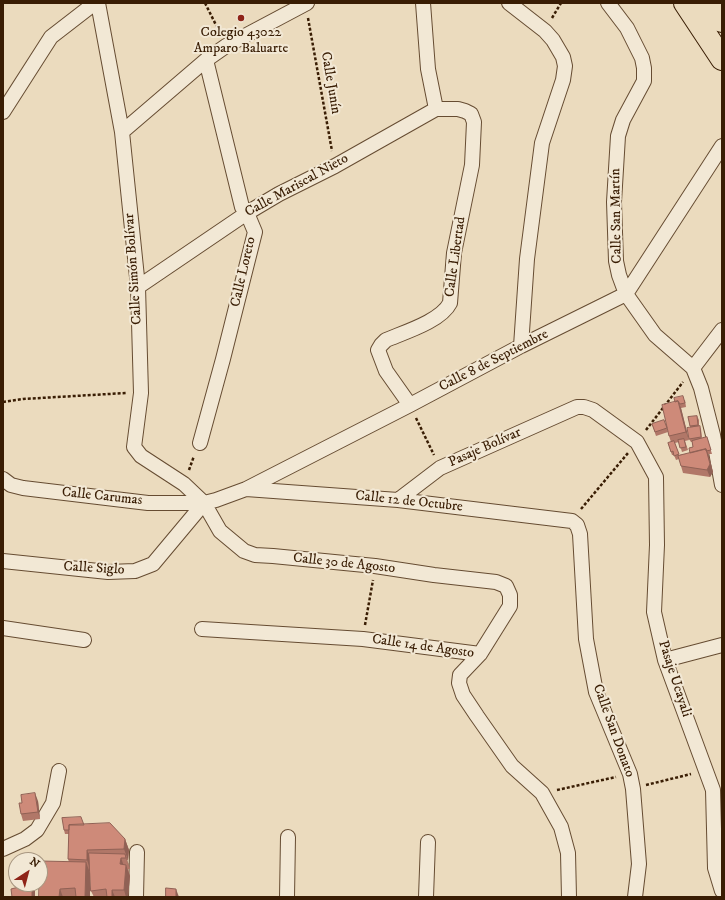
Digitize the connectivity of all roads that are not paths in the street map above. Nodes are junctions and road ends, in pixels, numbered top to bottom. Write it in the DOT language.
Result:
graph roads {
  1 [pos="96,3"];
  2 [pos="306,3"];
  3 [pos="423,3"];
  4 [pos="509,3"];
  5 [pos="608,3"];
  6 [pos="685,3"];
  7 [pos="709,3"];
  8 [pos="722,21"];
  9 [pos="722,59"];
  10 [pos="206,60"];
  11 [pos="436,110"];
  12 [pos="465,111"];
  13 [pos="3,112"];
  14 [pos="122,132"];
  15 [pos="722,146"];
  16 [pos="247,214"];
  17 [pos="138,287"];
  18 [pos="626,294"];
  19 [pos="722,330"];
  20 [pos="521,346"];
  21 [pos="694,368"];
  22 [pos="410,405"];
  23 [pos="577,407"];
  24 [pos="200,443"];
  25 [pos="3,479"];
  26 [pos="722,485"];
  27 [pos="246,489"];
  28 [pos="398,500"];
  29 [pos="204,503"];
  30 [pos="572,521"];
  31 [pos="3,561"];
  32 [pos="3,628"];
  33 [pos="202,629"];
  34 [pos="84,640"];
  35 [pos="722,645"];
  36 [pos="480,654"];
  37 [pos="664,660"];
  38 [pos="59,771"];
  39 [pos="288,837"];
  40 [pos="428,842"];
  41 [pos="3,849"];
  42 [pos="137,852"];
  43 [pos="722,891"];
  44 [pos="136,897"];
  45 [pos="287,897"];
  46 [pos="426,897"];
  47 [pos="569,897"];
  48 [pos="635,897"];
  1 -- 13 [label="street"];
  1 -- 14 [label="street, Calle Simón Bolívar"];
  2 -- 10 [label="street"];
  3 -- 11 [label="street"];
  4 -- 20 [label="street"];
  5 -- 18 [label="street, Calle San Martín"];
  6 -- 9 [label="main road"];
  7 -- 8 [label="main road"];
  10 -- 14 [label="street"];
  10 -- 16 [label="street, Calle Loreto"];
  11 -- 12 [label="street, Calle Mariscal Nieto"];
  11 -- 16 [label="street, Calle Mariscal Nieto"];
  12 -- 22 [label="street, Calle Libertad"];
  14 -- 17 [label="street, Calle Simón Bolívar"];
  15 -- 18 [label="street"];
  16 -- 17 [label="street, Calle Mariscal Nieto"];
  16 -- 24 [label="street, Calle Loreto"];
  17 -- 29 [label="street, Calle Simón Bolívar"];
  18 -- 20 [label="street, Calle 8 de Septiembre"];
  18 -- 21 [label="street, Calle San Martín"];
  19 -- 21 [label="street"];
  20 -- 22 [label="street, Calle 8 de Septiembre"];
  21 -- 26 [label="street"];
  22 -- 27 [label="street, Calle 8 de Septiembre"];
  23 -- 28 [label="street, Pasaje Bolívar"];
  23 -- 37 [label="street, Pasaje Ucayali"];
  25 -- 29 [label="street, Calle Carumas"];
  27 -- 28 [label="street, Calle 12 de Octubre"];
  27 -- 29 [label="street, Calle 8 de Septiembre"];
  28 -- 30 [label="street, Calle 12 de Octubre"];
  29 -- 31 [label="street, Calle Siglo"];
  29 -- 36 [label="street, Calle 30 de Agosto"];
  30 -- 48 [label="street, Calle San Donato"];
  32 -- 34 [label="street"];
  33 -- 36 [label="street, Calle 14 de Agosto"];
  35 -- 37 [label="street"];
  36 -- 47 [label="street, Calle 14 de Agosto"];
  37 -- 43 [label="street, Pasaje Ucayali"];
  38 -- 41 [label="street"];
  39 -- 45 [label="street"];
  40 -- 46 [label="street"];
  42 -- 44 [label="street"];
}
